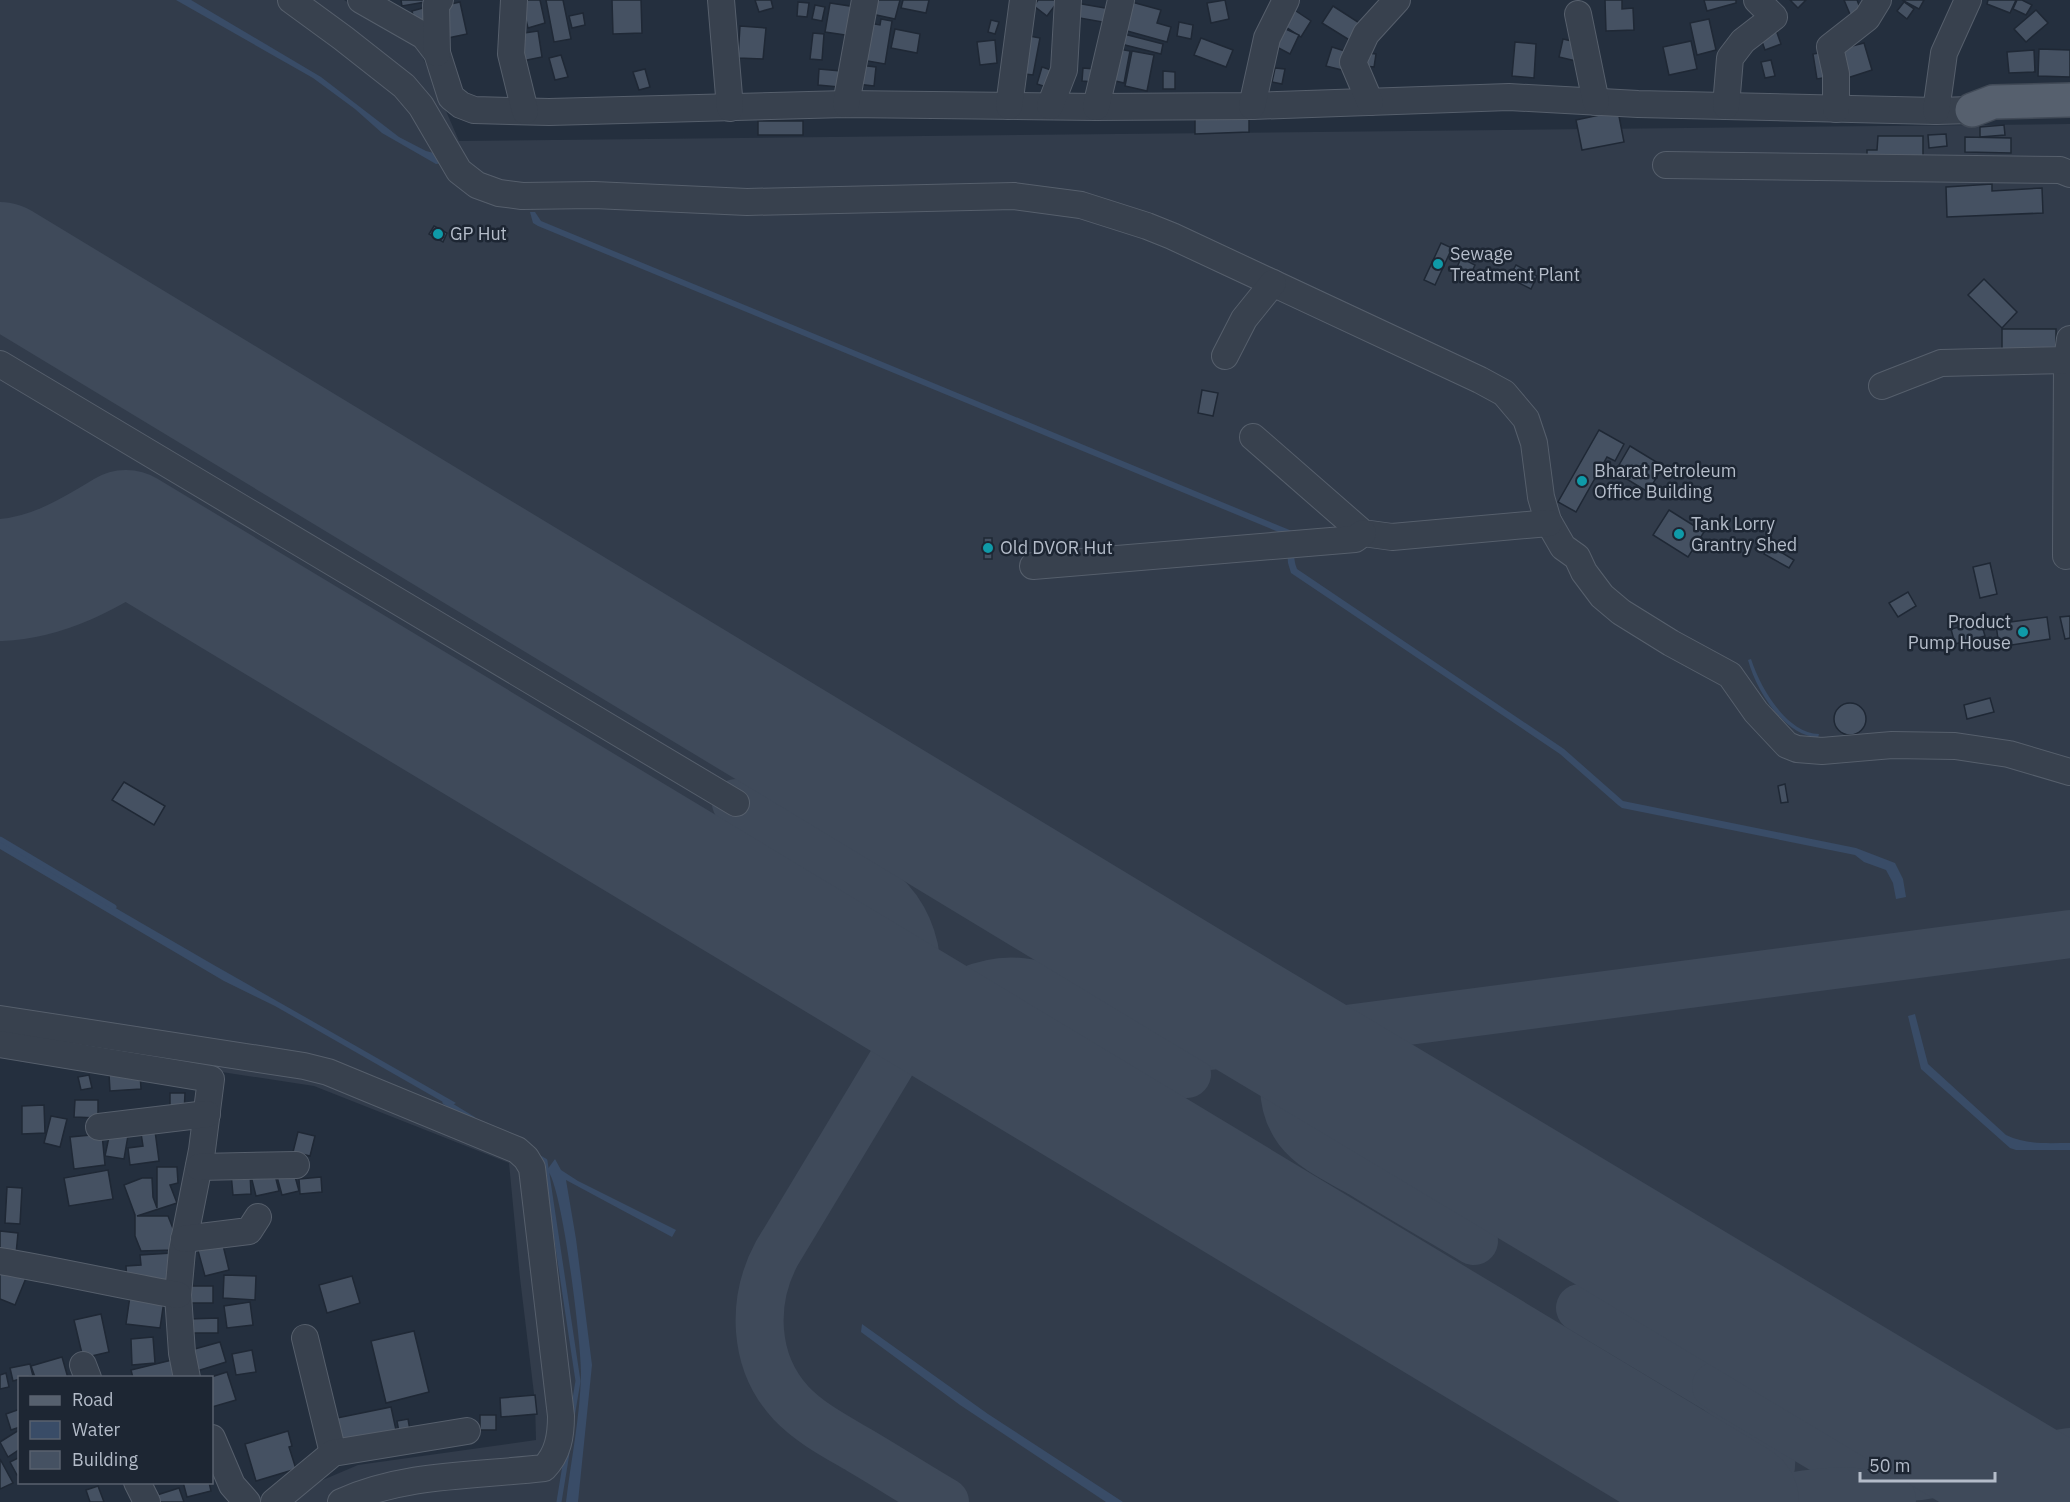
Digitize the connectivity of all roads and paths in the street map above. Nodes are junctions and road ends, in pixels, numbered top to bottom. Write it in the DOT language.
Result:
graph roads {
  1 [pos="291,0"];
  2 [pos="361,0"];
  3 [pos="440,0"];
  4 [pos="514,0"];
  5 [pos="721,0"];
  6 [pos="865,0"];
  7 [pos="1023,0"];
  8 [pos="1068,0"];
  9 [pos="1121,0"];
  10 [pos="1286,0"];
  11 [pos="1397,0"];
  12 [pos="1757,0"];
  13 [pos="1878,0"];
  14 [pos="1968,0"];
  15 [pos="1578,14"];
  16 [pos="437,53"];
  17 [pos="2070,100"];
  18 [pos="1370,102"];
  19 [pos="1596,102"];
  20 [pos="846,104"];
  21 [pos="1010,106"];
  22 [pos="1050,106"];
  23 [pos="1252,106"];
  24 [pos="1726,106"];
  25 [pos="1096,107"];
  26 [pos="730,108"];
  27 [pos="1836,109"];
  28 [pos="1972,110"];
  29 [pos="525,111"];
  30 [pos="1936,111"];
  31 [pos="2070,115"];
  32 [pos="1666,165"];
  33 [pos="2070,174"];
  34 [pos="1273,284"];
  35 [pos="2069,351"];
  36 [pos="1225,356"];
  37 [pos="0,364"];
  38 [pos="1882,386"];
  39 [pos="1253,437"];
  40 [pos="1549,523"];
  41 [pos="1364,533"];
  42 [pos="2070,555"];
  43 [pos="1033,566"];
  44 [pos="2070,772"];
  45 [pos="736,803"];
  46 [pos="0,1019"];
  47 [pos="0,1044"];
  48 [pos="207,1114"];
  49 [pos="99,1127"];
  50 [pos="296,1165"];
  51 [pos="199,1167"];
  52 [pos="258,1217"];
  53 [pos="184,1239"];
  54 [pos="0,1261"];
  55 [pos="178,1295"];
  56 [pos="305,1338"];
  57 [pos="187,1376"];
  58 [pos="467,1431"];
  59 [pos="213,1440"];
  60 [pos="333,1453"];
  61 [pos="137,1484"];
  62 [pos="427,1490"];
  63 [pos="240,1500"];
  64 [pos="147,1502"];
  65 [pos="274,1502"];
  66 [pos="341,1502"];
  1 -- 34 [label="street"];
  2 -- 16 [label="street"];
  3 -- 16 [label="street"];
  4 -- 29 [label="street"];
  5 -- 26 [label="street"];
  6 -- 20 [label="street"];
  7 -- 21 [label="street"];
  8 -- 22 [label="street"];
  9 -- 25 [label="street"];
  10 -- 23 [label="street"];
  11 -- 18 [label="street"];
  12 -- 24 [label="street"];
  13 -- 27 [label="street"];
  14 -- 30 [label="street"];
  15 -- 19 [label="street"];
  16 -- 29 [label="street"];
  17 -- 28 [label="main road"];
  18 -- 19 [label="street"];
  18 -- 23 [label="street"];
  19 -- 24 [label="street"];
  20 -- 21 [label="street"];
  20 -- 26 [label="street"];
  21 -- 22 [label="street"];
  22 -- 25 [label="street"];
  23 -- 25 [label="street"];
  24 -- 27 [label="street"];
  26 -- 29 [label="street"];
  27 -- 30 [label="street"];
  28 -- 30 [label="street"];
  28 -- 31 [label="main road"];
  32 -- 33 [label="street"];
  34 -- 36 [label="street"];
  34 -- 40 [label="street"];
  35 -- 38 [label="street"];
  35 -- 42 [label="street"];
  37 -- 45 [label="street"];
  39 -- 41 [label="street"];
  40 -- 41 [label="street"];
  40 -- 44 [label="street"];
  41 -- 43 [label="street"];
  46 -- 62 [label="street"];
  47 -- 48 [label="street"];
  48 -- 49 [label="street"];
  48 -- 51 [label="street"];
  50 -- 51 [label="street"];
  51 -- 53 [label="street"];
  52 -- 53 [label="street"];
  53 -- 55 [label="street"];
  54 -- 55 [label="street"];
  55 -- 57 [label="street"];
  56 -- 60 [label="street"];
  58 -- 60 [label="street"];
  59 -- 63 [label="street"];
  60 -- 65 [label="street"];
  61 -- 64 [label="street"];
  62 -- 66 [label="street"];
}
